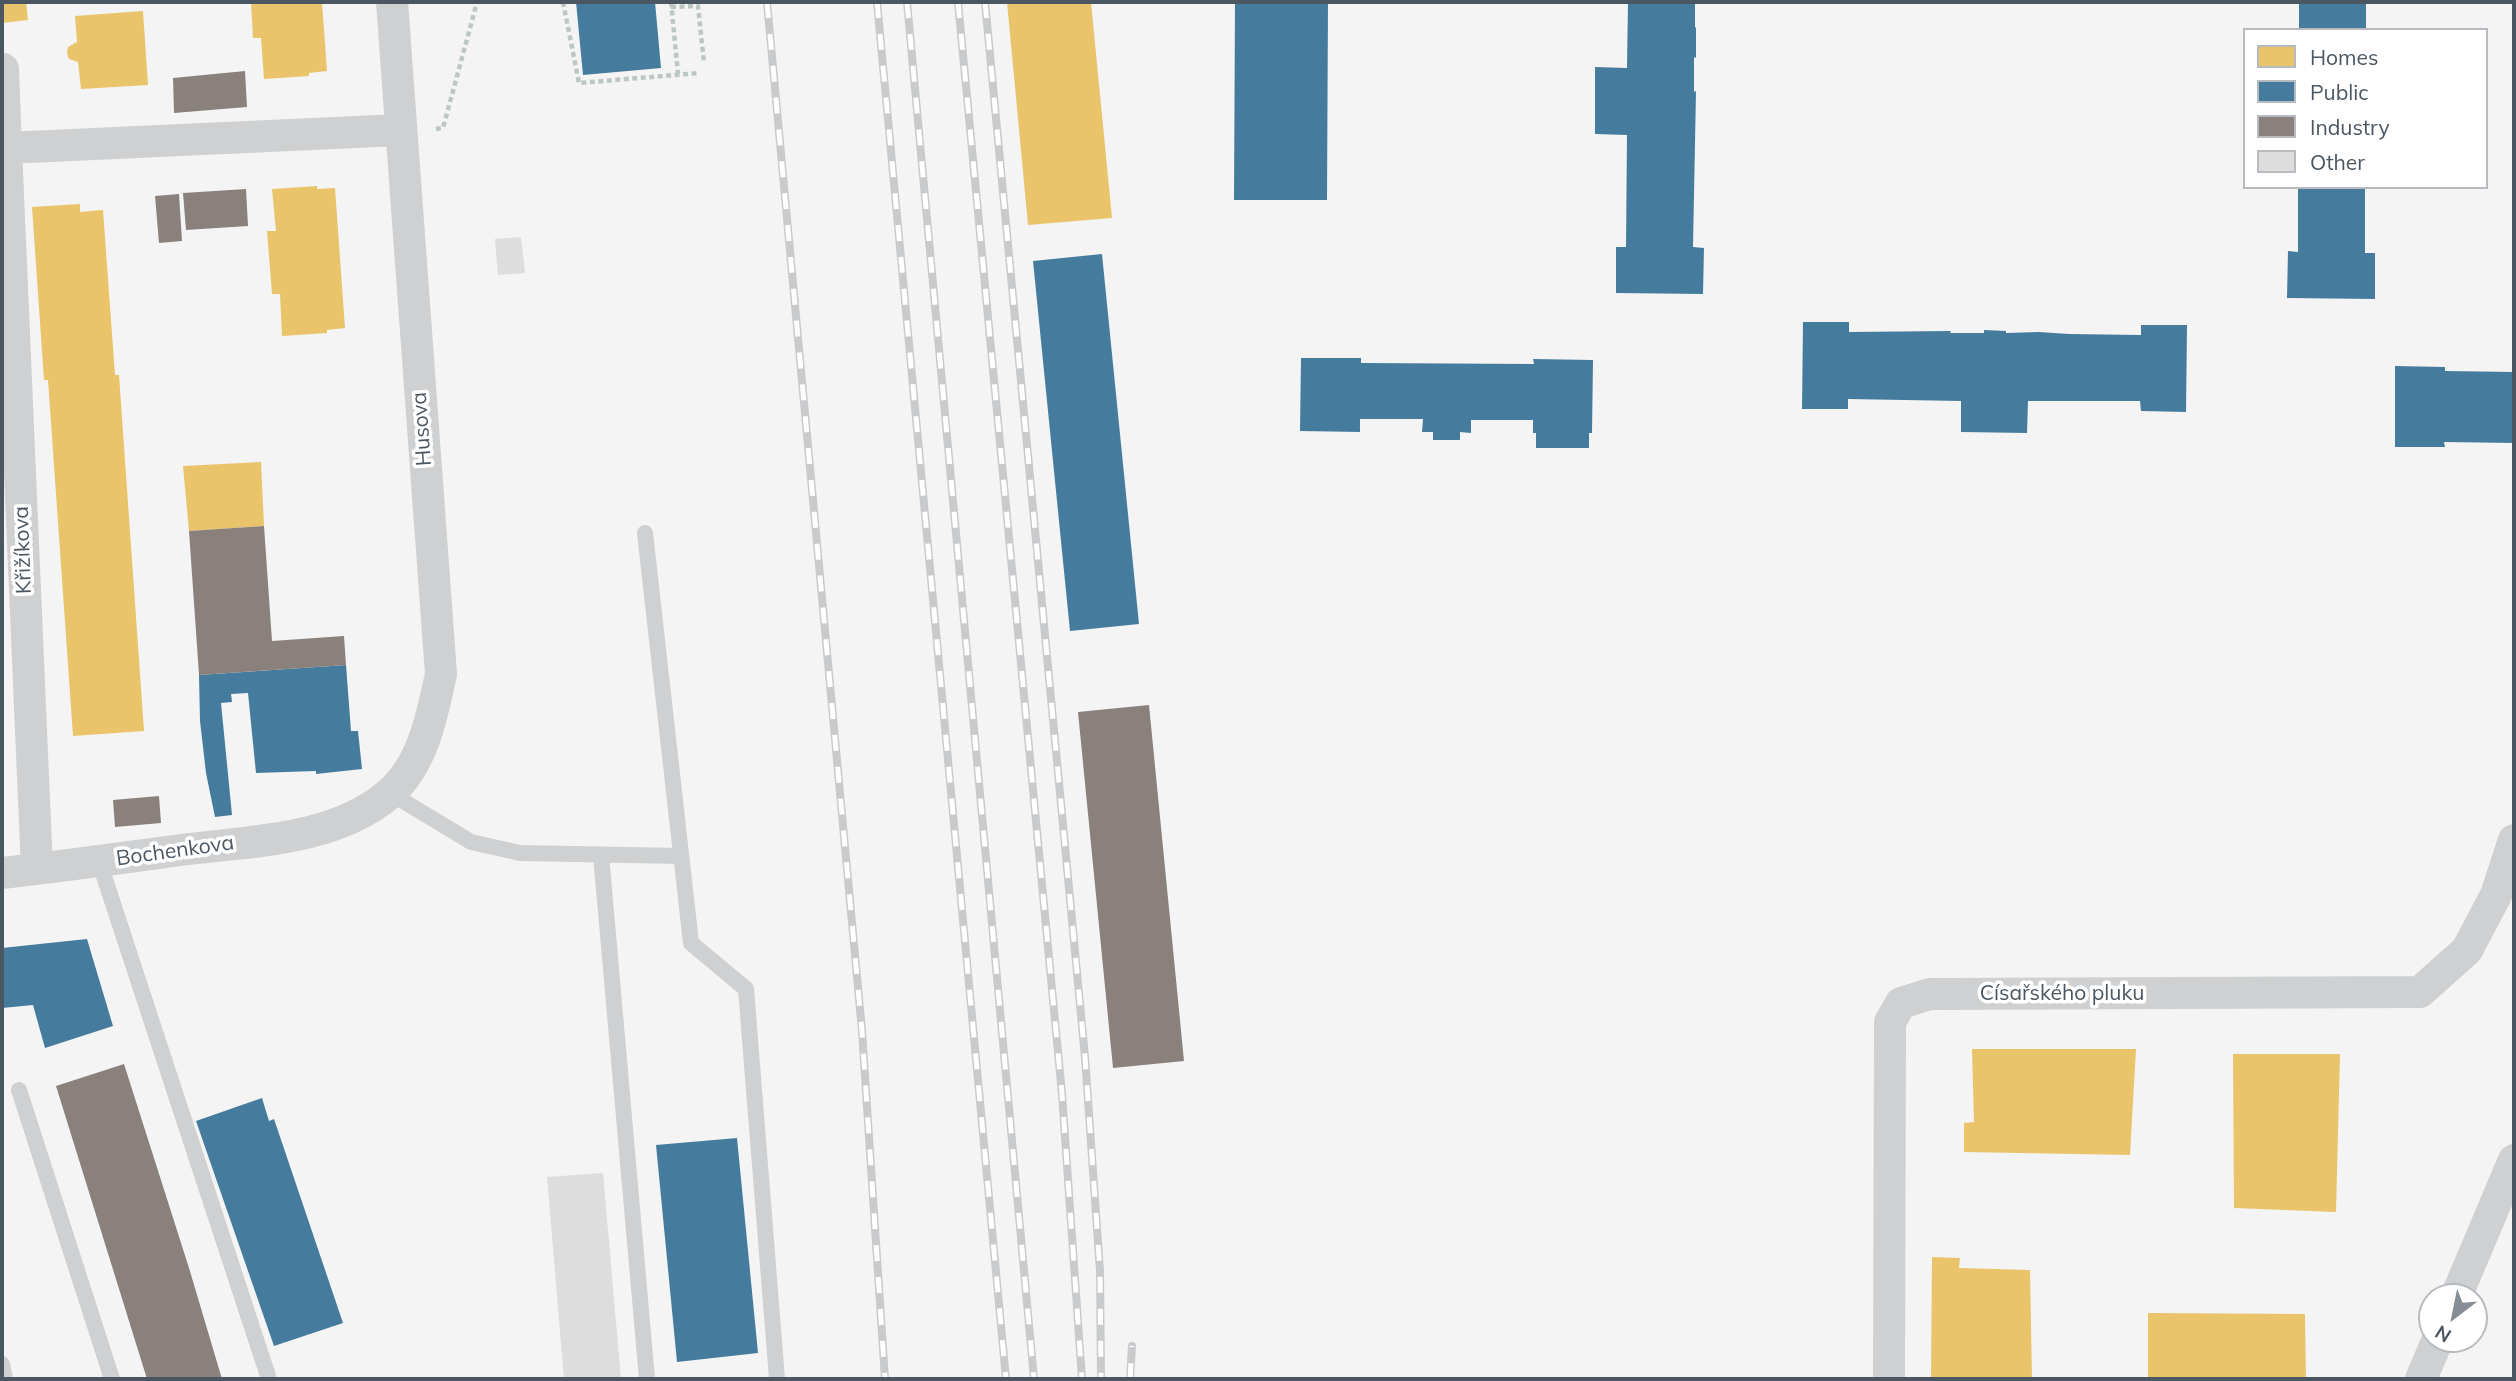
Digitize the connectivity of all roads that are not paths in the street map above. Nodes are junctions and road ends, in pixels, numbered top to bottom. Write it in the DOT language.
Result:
graph roads {
  1 [pos="392,2"];
  2 [pos="3,68"];
  3 [pos="400,130"];
  4 [pos="6,148"];
  5 [pos="645,533"];
  6 [pos="390,793"];
  7 [pos="347,820"];
  8 [pos="2514,840"];
  9 [pos="601,855"];
  10 [pos="681,856"];
  11 [pos="99,861"];
  12 [pos="37,869"];
  13 [pos="2,873"];
  14 [pos="19,1090"];
  15 [pos="2514,1160"];
  16 [pos="2462,1283"];
  17 [pos="2432,1353"];
  18 [pos="2,1364"];
  19 [pos="5,1379"];
  20 [pos="112,1379"];
  21 [pos="269,1379"];
  22 [pos="647,1379"];
  23 [pos="777,1379"];
  24 [pos="1889,1379"];
  25 [pos="2421,1379"];
  1 -- 3 [label="street, Husova"];
  2 -- 4 [label="street, Křižíkova"];
  3 -- 4 [label="street"];
  3 -- 6 [label="street, Husova"];
  4 -- 12 [label="street, Křižíkova"];
  5 -- 10 [label="lane"];
  6 -- 7 [label="street, Husova"];
  6 -- 9 [label="lane"];
  7 -- 11 [label="street, Bochenkova"];
  8 -- 24 [label="street, Císařského pluku"];
  9 -- 10 [label="lane"];
  9 -- 22 [label="lane"];
  10 -- 23 [label="lane"];
  11 -- 12 [label="street, Bochenkova"];
  11 -- 21 [label="lane"];
  12 -- 13 [label="street, Bochenkova"];
  14 -- 20 [label="lane"];
  15 -- 16 [label="street"];
  17 -- 25 [label="street"];
  18 -- 19 [label="lane"];
}
